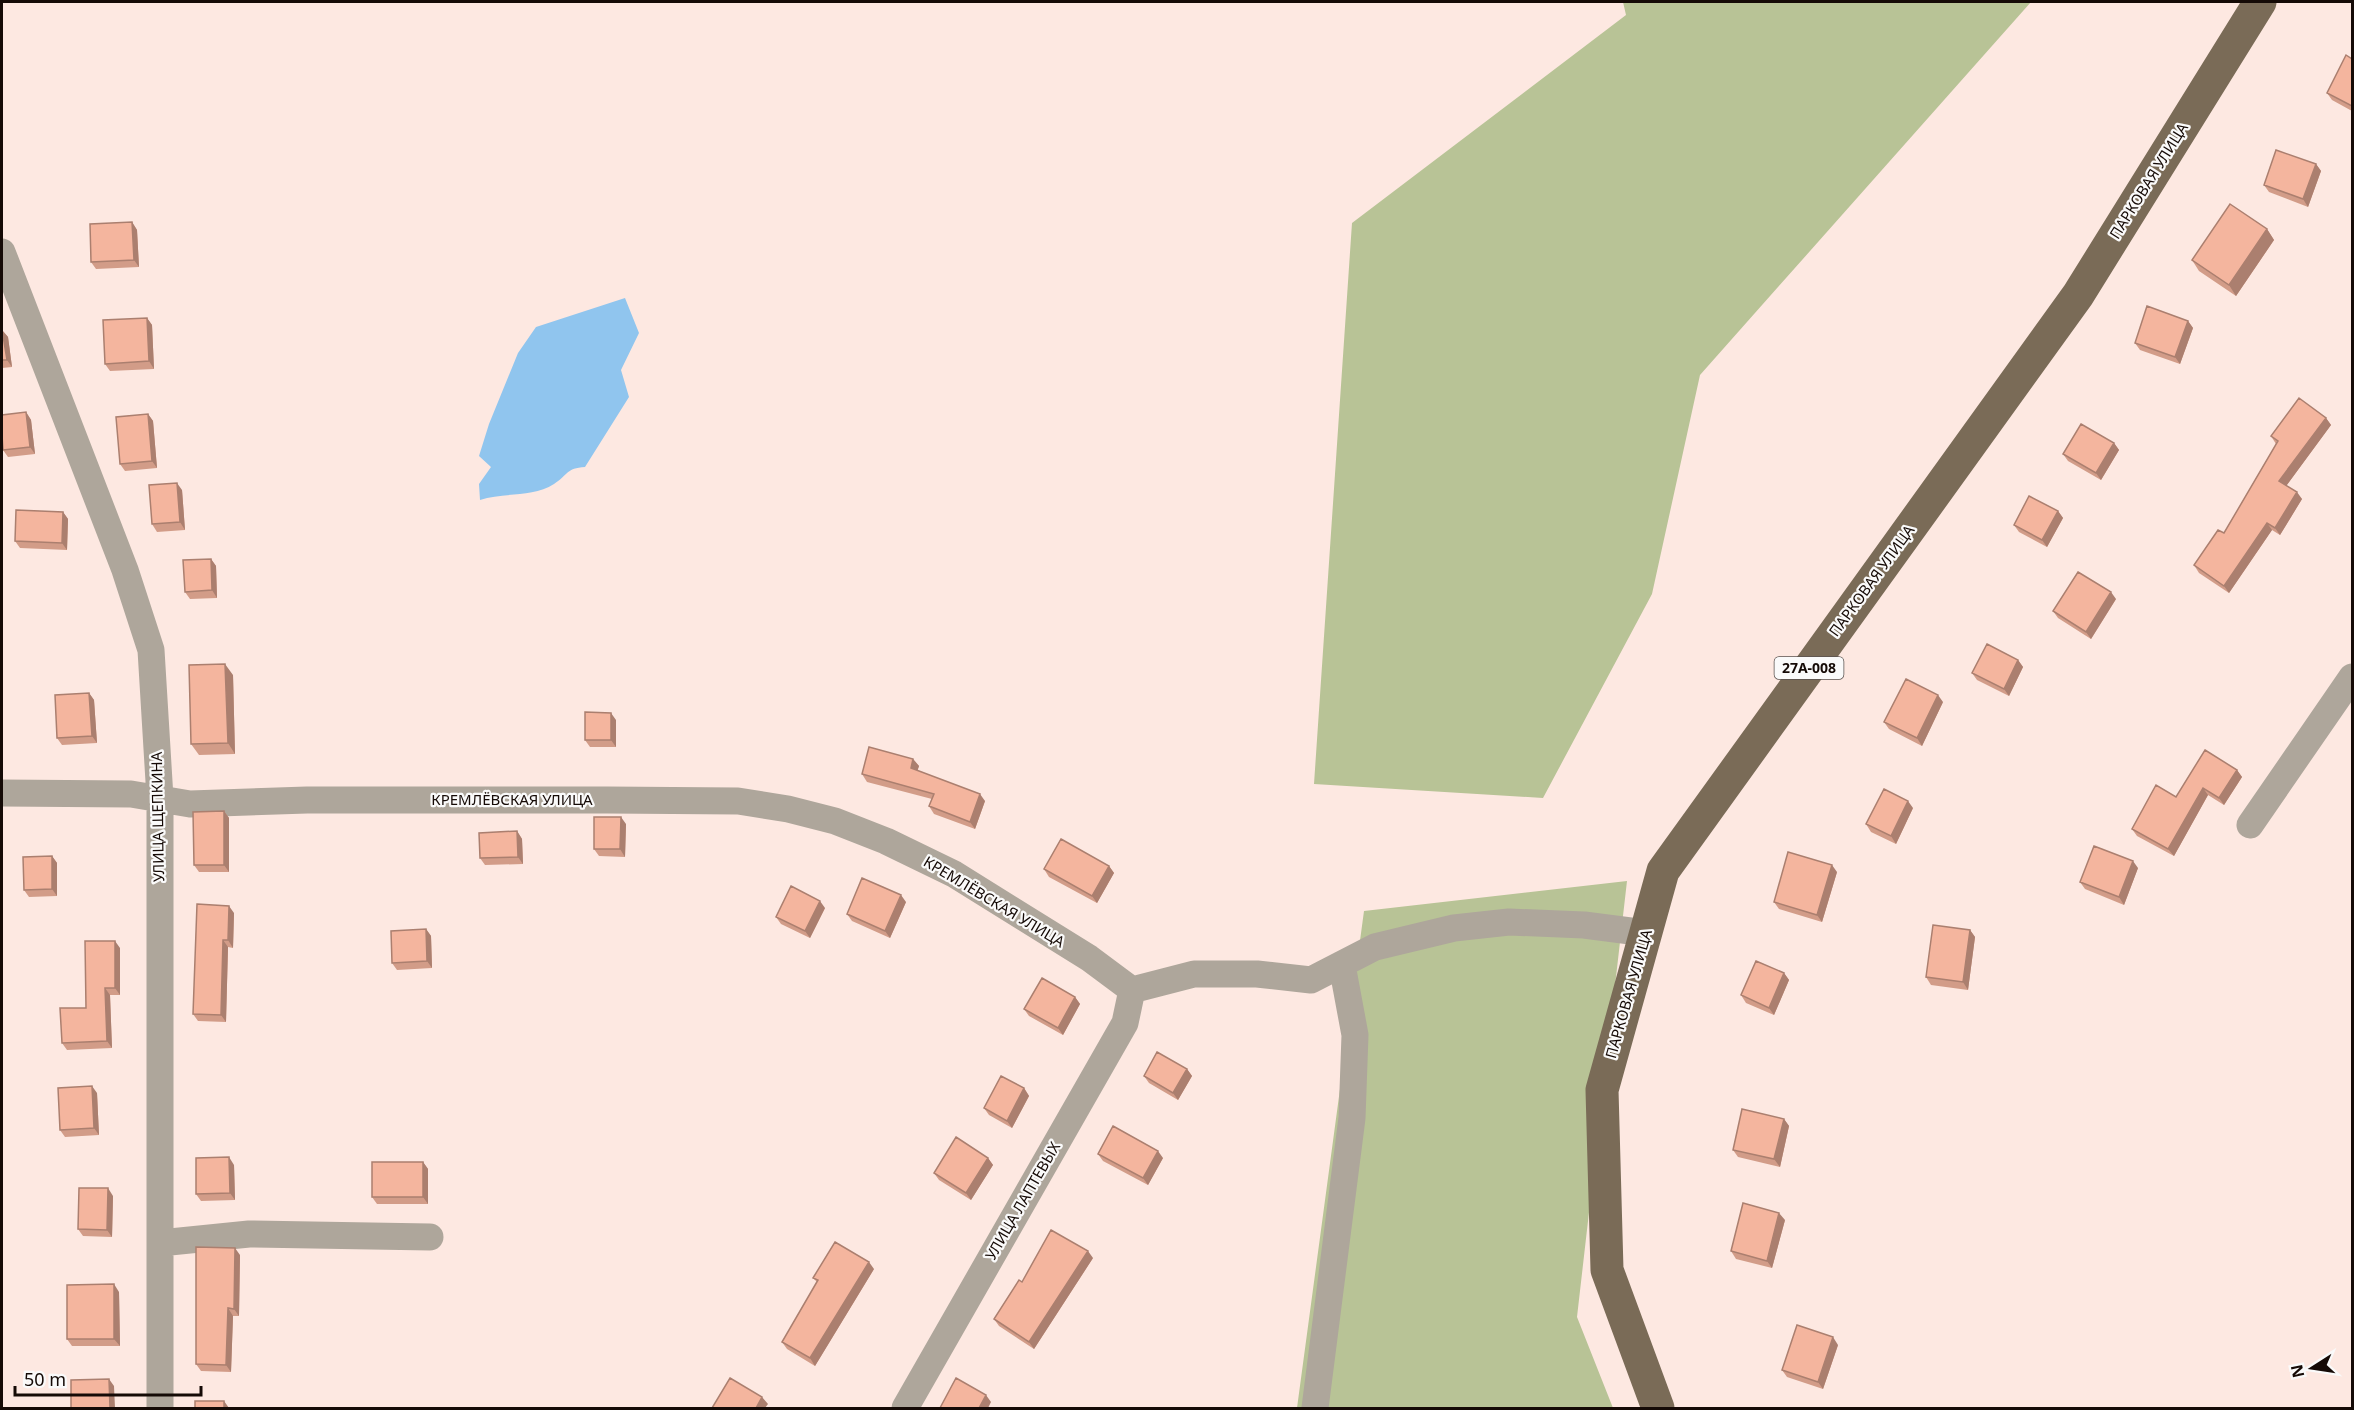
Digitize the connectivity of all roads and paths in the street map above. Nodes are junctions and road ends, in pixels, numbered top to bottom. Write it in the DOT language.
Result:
graph roads {
  1 [pos="2260,2"];
  2 [pos="2,252"];
  3 [pos="2352,677"];
  4 [pos="2,793"];
  5 [pos="160,798"];
  6 [pos="2250,825"];
  7 [pos="1646,933"];
  8 [pos="1342,965"];
  9 [pos="1132,990"];
  10 [pos="430,1237"];
  11 [pos="160,1243"];
  12 [pos="160,1408"];
  13 [pos="905,1408"];
  14 [pos="1315,1408"];
  15 [pos="1658,1408"];
  1 -- 7 [label="main road, ПАРКОВАЯ УЛИЦА / 27А-008"];
  2 -- 5 [label="street, УЛИЦА ЩЕПКИНА"];
  3 -- 6 [label="street"];
  4 -- 5 [label="street, КРЕМЛЁВСКАЯ УЛИЦА"];
  5 -- 9 [label="street, КРЕМЛЁВСКАЯ УЛИЦА"];
  5 -- 11 [label="street, УЛИЦА ЩЕПКИНА"];
  7 -- 8 [label="street"];
  7 -- 15 [label="main road, ПАРКОВАЯ УЛИЦА / 27А-008"];
  8 -- 9 [label="street"];
  8 -- 14 [label="street"];
  9 -- 13 [label="street, УЛИЦА ЛАПТЕВЫХ"];
  10 -- 11 [label="street"];
  11 -- 12 [label="street, УЛИЦА ЩЕПКИНА"];
}
